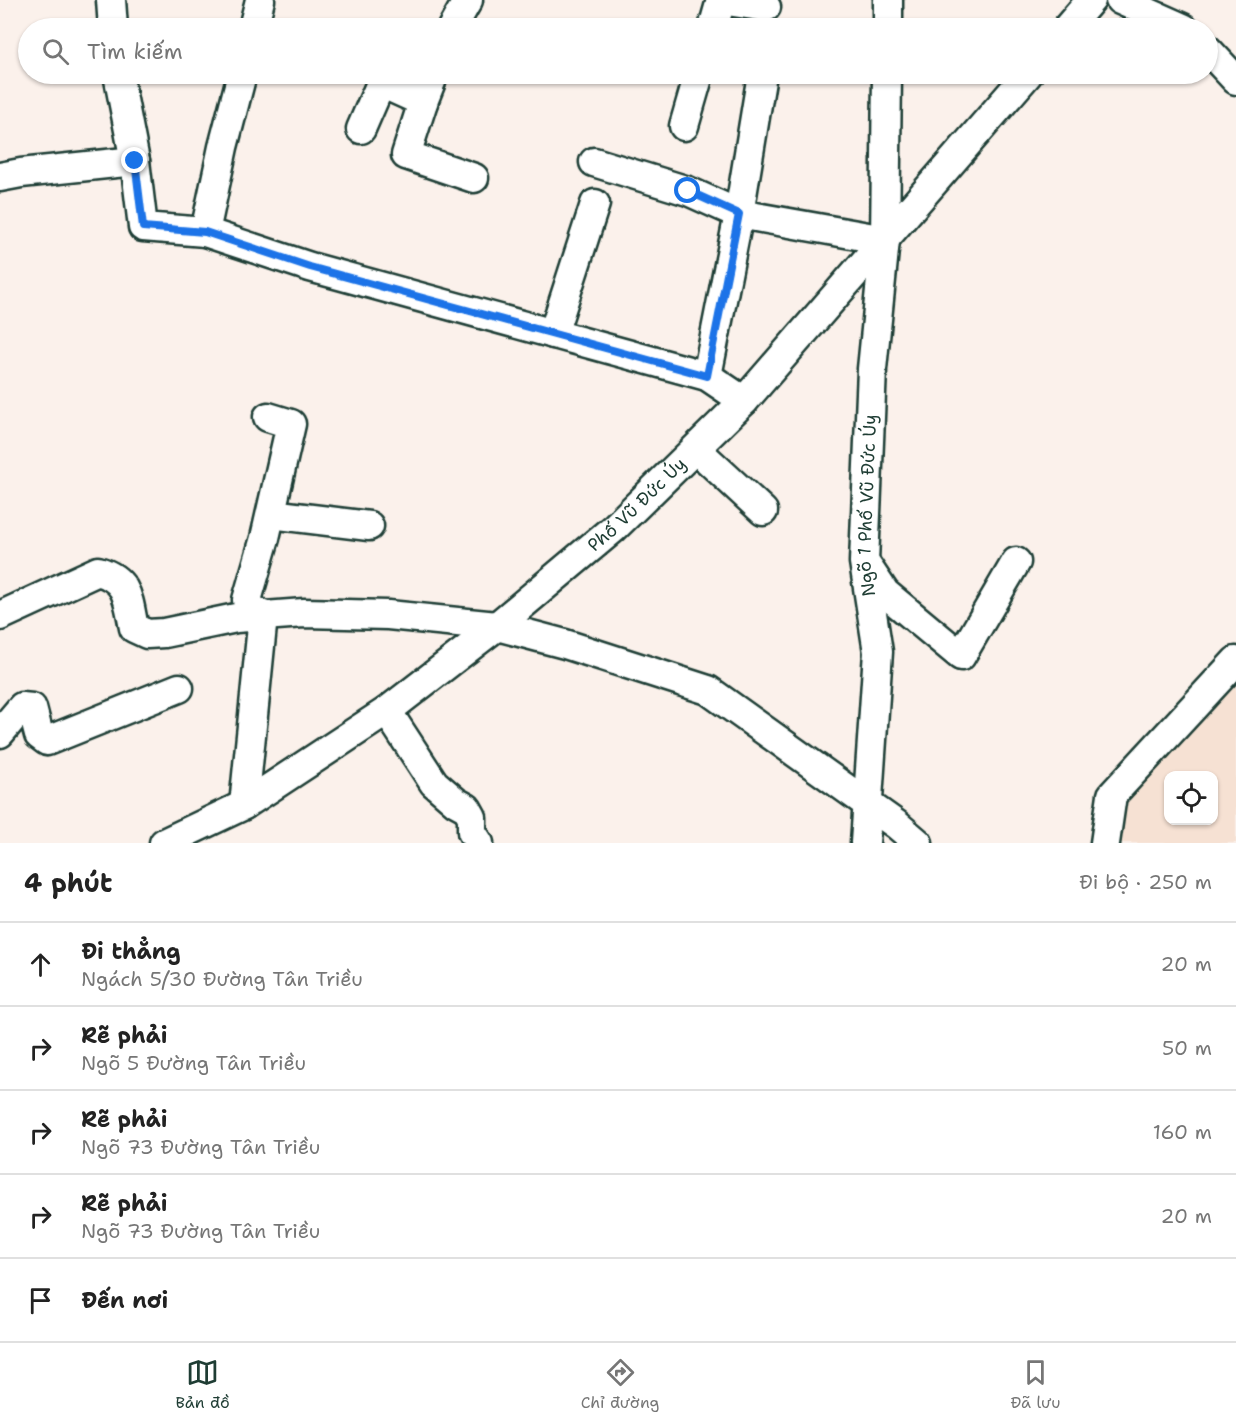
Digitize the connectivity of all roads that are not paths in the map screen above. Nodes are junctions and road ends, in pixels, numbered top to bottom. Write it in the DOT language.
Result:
graph roads {
  1 [pos="111,0"];
  2 [pos="260,0"];
  3 [pos="468,0"];
  4 [pos="888,0"];
  5 [pos="1091,0"];
  6 [pos="1120,0"];
  7 [pos="766,12"];
  8 [pos="112,18"];
  9 [pos="256,18"];
  10 [pos="458,18"];
  11 [pos="716,18"];
  12 [pos="888,18"];
  13 [pos="1076,18"];
  14 [pos="1160,18"];
  15 [pos="1218,61"];
  16 [pos="1236,80"];
  17 [pos="120,84"];
  18 [pos="239,84"];
  19 [pos="381,84"];
  20 [pos="383,84"];
  21 [pos="430,84"];
  22 [pos="696,84"];
  23 [pos="760,84"];
  24 [pos="887,84"];
  25 [pos="1019,84"];
  26 [pos="423,102"];
  27 [pos="684,126"];
  28 [pos="361,129"];
  29 [pos="135,161"];
  30 [pos="594,162"];
  31 [pos="0,177"];
  32 [pos="474,178"];
  33 [pos="595,204"];
  34 [pos="739,214"];
  35 [pos="205,232"];
  36 [pos="885,240"];
  37 [pos="553,334"];
  38 [pos="707,376"];
  39 [pos="744,400"];
  40 [pos="268,417"];
  41 [pos="696,449"];
  42 [pos="763,511"];
  43 [pos="271,514"];
  44 [pos="369,526"];
  45 [pos="864,562"];
  46 [pos="1016,562"];
  47 [pos="0,616"];
  48 [pos="262,616"];
  49 [pos="497,626"];
  50 [pos="1236,661"];
  51 [pos="179,688"];
  52 [pos="387,711"];
  53 [pos="0,733"];
  54 [pos="867,805"];
  55 [pos="244,806"];
  56 [pos="164,843"];
  57 [pos="480,843"];
  58 [pos="865,843"];
  59 [pos="918,843"];
  60 [pos="1105,843"];
  1 -- 8 [label="street"];
  2 -- 9 [label="street"];
  3 -- 10 [label="street"];
  4 -- 12 [label="street"];
  5 -- 13 [label="street"];
  6 -- 14 [label="street"];
  7 -- 11 [label="street"];
  15 -- 16 [label="street"];
  17 -- 29 [label="street"];
  18 -- 35 [label="street"];
  19 -- 28 [label="street"];
  20 -- 26 [label="street"];
  21 -- 26 [label="street"];
  22 -- 27 [label="street"];
  23 -- 34 [label="street"];
  24 -- 36 [label="street, Ngõ 1 Phố Vũ Đức Úy"];
  25 -- 36 [label="street, Phố Vũ Đức Úy"];
  26 -- 32 [label="street"];
  29 -- 31 [label="street"];
  29 -- 35 [label="street"];
  30 -- 34 [label="street"];
  33 -- 37 [label="street"];
  34 -- 36 [label="street"];
  34 -- 38 [label="street"];
  35 -- 37 [label="street"];
  36 -- 39 [label="street, Phố Vũ Đức Úy"];
  36 -- 45 [label="street, Ngõ 1 Phố Vũ Đức Úy"];
  37 -- 38 [label="street"];
  38 -- 39 [label="street"];
  39 -- 41 [label="street, Phố Vũ Đức Úy"];
  40 -- 43 [label="street"];
  41 -- 42 [label="street"];
  41 -- 49 [label="street, Phố Vũ Đức Úy"];
  43 -- 44 [label="street"];
  43 -- 48 [label="street"];
  45 -- 46 [label="street"];
  45 -- 54 [label="street, Ngõ 1 Phố Vũ Đức Úy"];
  47 -- 48 [label="street"];
  48 -- 49 [label="street"];
  48 -- 55 [label="street"];
  49 -- 52 [label="street, Phố Vũ Đức Úy"];
  49 -- 54 [label="street"];
  50 -- 60 [label="street"];
  51 -- 53 [label="street"];
  52 -- 55 [label="street, Phố Vũ Đức Úy"];
  52 -- 57 [label="street"];
  54 -- 58 [label="street, Ngõ 1 Phố Vũ Đức Úy"];
  54 -- 59 [label="street"];
  55 -- 56 [label="street, Phố Vũ Đức Úy"];
}
